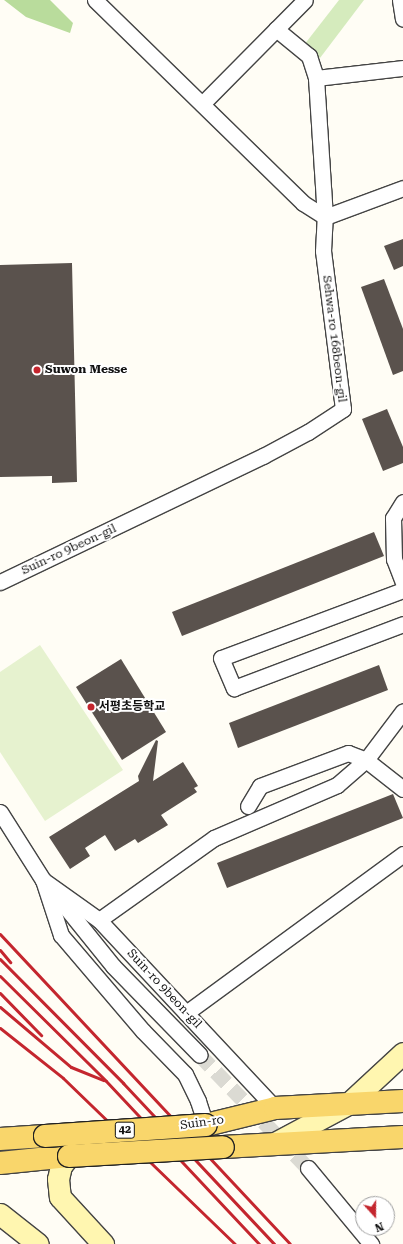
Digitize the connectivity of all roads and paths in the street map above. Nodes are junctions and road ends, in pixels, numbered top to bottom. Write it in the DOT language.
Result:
graph roads {
  1 [pos="95,0"];
  2 [pos="305,0"];
  3 [pos="400,0"];
  4 [pos="403,19"];
  5 [pos="276,29"];
  6 [pos="403,68"];
  7 [pos="316,78"];
  8 [pos="202,104"];
  9 [pos="403,188"];
  10 [pos="325,216"];
  11 [pos="403,502"];
  12 [pos="139,518"];
  13 [pos="0,582"];
  14 [pos="403,582"];
  15 [pos="403,590"];
  16 [pos="403,624"];
  17 [pos="403,711"];
  18 [pos="366,760"];
  19 [pos="403,789"];
  20 [pos="248,806"];
  21 [pos="0,812"];
  22 [pos="403,854"];
  23 [pos="43,880"];
  24 [pos="100,920"];
  25 [pos="186,1013"];
  26 [pos="403,1053"];
  27 [pos="200,1055"];
  28 [pos="403,1102"];
  29 [pos="348,1104"];
  30 [pos="275,1108"];
  31 [pos="206,1125"];
  32 [pos="403,1137"];
  33 [pos="0,1139"];
  34 [pos="272,1144"];
  35 [pos="70,1156"];
  36 [pos="0,1163"];
  37 [pos="308,1168"];
  38 [pos="0,1214"];
  39 [pos="38,1244"];
  40 [pos="103,1244"];
  41 [pos="371,1244"];
  1 -- 8 [label="street"];
  2 -- 5 [label="street"];
  3 -- 4 [label="street"];
  5 -- 7 [label="street"];
  5 -- 8 [label="street"];
  6 -- 7 [label="street"];
  7 -- 10 [label="street"];
  8 -- 10 [label="street"];
  9 -- 10 [label="street"];
  10 -- 12 [label="street, Sehwa-ro 168beon-gil"];
  11 -- 14 [label="street"];
  12 -- 13 [label="street, Suin-ro 9beon-gil"];
  15 -- 16 [label="street"];
  17 -- 18 [label="street"];
  18 -- 19 [label="street"];
  18 -- 20 [label="street"];
  18 -- 24 [label="street"];
  21 -- 23 [label="street, Suin-ro 9beon-gil"];
  22 -- 25 [label="street"];
  23 -- 24 [label="street, Suin-ro 9beon-gil"];
  23 -- 27 [label="street"];
  23 -- 31 [label="street, Suin-ro 9beon-gil"];
  24 -- 25 [label="street, Suin-ro 9beon-gil"];
  25 -- 30 [label="street, Suin-ro 9beon-gil"];
  26 -- 29 [label="street"];
  28 -- 29 [label="main road, Suin-ro / 42"];
  29 -- 30 [label="main road, Suin-ro / 42"];
  29 -- 34 [label="street"];
  30 -- 31 [label="main road, Suin-ro / 42"];
  31 -- 33 [label="main road, Suin-ro / 42, bridge"];
  32 -- 34 [label="main road, Suin-ro / 42"];
  34 -- 35 [label="main road, Suin-ro / 42, bridge"];
  35 -- 36 [label="main road, Suin-ro / 42"];
  35 -- 40 [label="street"];
  37 -- 41 [label="street"];
  38 -- 39 [label="street"];
}
